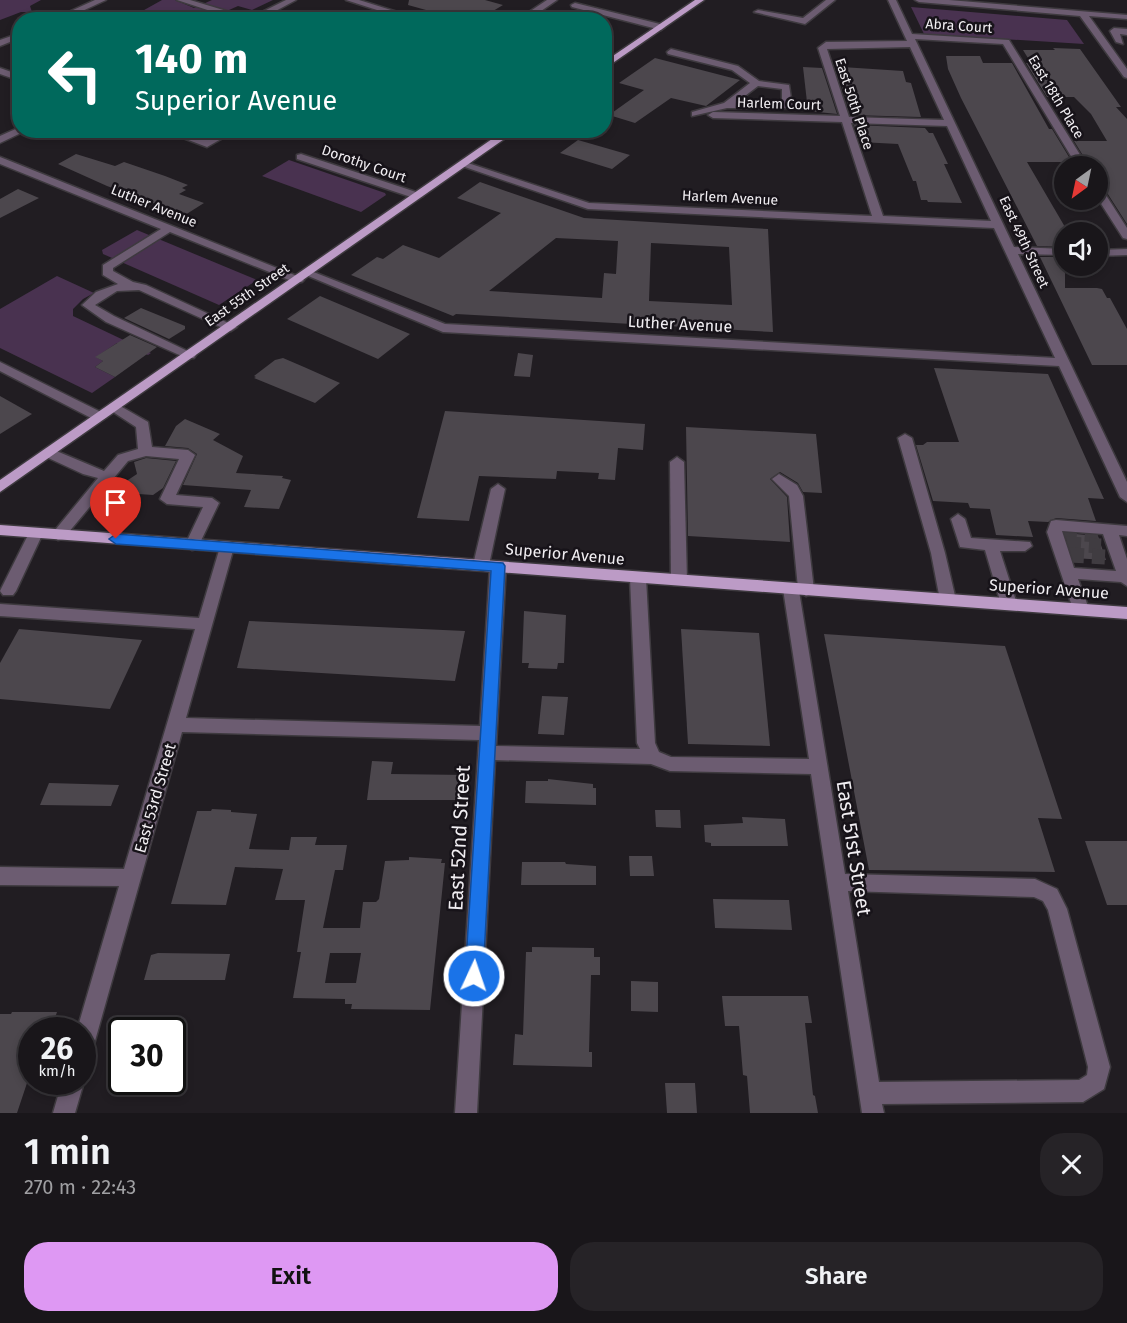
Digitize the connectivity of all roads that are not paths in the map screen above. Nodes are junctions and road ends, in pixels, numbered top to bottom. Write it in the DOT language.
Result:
graph roads {
  1 [pos="102,0"];
  2 [pos="181,0"];
  3 [pos="292,0"];
  4 [pos="350,0"];
  5 [pos="554,0"];
  6 [pos="700,0"];
  7 [pos="831,0"];
  8 [pos="892,0"];
  9 [pos="919,0"];
  10 [pos="1036,0"];
  11 [pos="1065,0"];
  12 [pos="948,1"];
  13 [pos="575,5"];
  14 [pos="1038,10"];
  15 [pos="74,12"];
  16 [pos="222,12"];
  17 [pos="267,12"];
  18 [pos="391,12"];
  19 [pos="534,12"];
  20 [pos="602,12"];
  21 [pos="758,12"];
  22 [pos="1060,12"];
  23 [pos="1082,13"];
  24 [pos="612,14"];
  25 [pos="1127,17"];
  26 [pos="661,27"];
  27 [pos="1127,32"];
  28 [pos="911,40"];
  29 [pos="1102,41"];
  30 [pos="1006,42"];
  31 [pos="1124,42"];
  32 [pos="671,52"];
  33 [pos="612,61"];
  34 [pos="1127,75"];
  35 [pos="756,83"];
  36 [pos="727,105"];
  37 [pos="695,114"];
  38 [pos="713,115"];
  39 [pos="844,120"];
  40 [pos="951,123"];
  41 [pos="190,138"];
  42 [pos="218,138"];
  43 [pos="502,138"];
  44 [pos="1076,156"];
  45 [pos="301,157"];
  46 [pos="0,160"];
  47 [pos="464,165"];
  48 [pos="418,196"];
  49 [pos="1108,207"];
  50 [pos="879,221"];
  51 [pos="1000,225"];
  52 [pos="169,228"];
  53 [pos="1127,236"];
  54 [pos="1011,250"];
  55 [pos="1054,252"];
  56 [pos="1127,252"];
  57 [pos="1108,253"];
  58 [pos="302,277"];
  59 [pos="135,286"];
  60 [pos="231,327"];
  61 [pos="190,355"];
  62 [pos="1062,362"];
  63 [pos="0,366"];
  64 [pos="115,407"];
  65 [pos="100,417"];
  66 [pos="905,438"];
  67 [pos="146,451"];
  68 [pos="49,453"];
  69 [pos="677,462"];
  70 [pos="106,476"];
  71 [pos="779,479"];
  72 [pos="0,487"];
  73 [pos="498,489"];
  74 [pos="1127,497"];
  75 [pos="958,519"];
  76 [pos="0,530"];
  77 [pos="1127,531"];
  78 [pos="36,533"];
  79 [pos="58,534"];
  80 [pos="192,544"];
  81 [pos="1108,544"];
  82 [pos="991,545"];
  83 [pos="1025,546"];
  84 [pos="227,547"];
  85 [pos="490,566"];
  86 [pos="1068,573"];
  87 [pos="638,578"];
  88 [pos="1126,579"];
  89 [pos="679,581"];
  90 [pos="798,590"];
  91 [pos="8,591"];
  92 [pos="948,600"];
  93 [pos="1010,604"];
  94 [pos="1081,609"];
  95 [pos="0,610"];
  96 [pos="1127,613"];
  97 [pos="205,624"];
  98 [pos="176,725"];
  99 [pos="488,733"];
  100 [pos="487,753"];
  101 [pos="652,757"];
  102 [pos="819,767"];
  103 [pos="0,876"];
  104 [pos="132,878"];
  105 [pos="837,882"];
  106 [pos="91,1017"];
  107 [pos="69,1095"];
  108 [pos="871,1103"];
  109 [pos="64,1113"];
  110 [pos="466,1113"];
  1 -- 15 [label="street"];
  2 -- 16 [label="street"];
  3 -- 17 [label="street"];
  4 -- 18 [label="street"];
  5 -- 19 [label="street"];
  6 -- 26 [label="main road"];
  7 -- 21 [label="street"];
  8 -- 28 [label="street, East 49th Street"];
  9 -- 12 [label="street"];
  10 -- 14 [label="street"];
  11 -- 22 [label="street"];
  12 -- 14 [label="street"];
  13 -- 20 [label="street"];
  14 -- 22 [label="street"];
  22 -- 23 [label="street"];
  23 -- 25 [label="street"];
  23 -- 29 [label="street"];
  24 -- 26 [label="street"];
  26 -- 33 [label="main road"];
  27 -- 31 [label="street"];
  28 -- 30 [label="street, Abra Court"];
  28 -- 39 [label="street, East 50th Place"];
  28 -- 40 [label="street, East 49th Street"];
  29 -- 31 [label="street"];
  29 -- 34 [label="street"];
  30 -- 44 [label="street, East 18th Place"];
  32 -- 35 [label="street"];
  35 -- 36 [label="street"];
  35 -- 36 [label="street"];
  36 -- 37 [label="street"];
  38 -- 39 [label="street, Harlem Court"];
  39 -- 40 [label="street, Harlem Court"];
  39 -- 50 [label="street, East 50th Place"];
  40 -- 51 [label="street, East 49th Street"];
  41 -- 42 [label="street"];
  43 -- 47 [label="main road, East 55th Street"];
  45 -- 48 [label="street, Dorothy Court"];
  46 -- 52 [label="street, Luther Avenue"];
  47 -- 48 [label="main road, East 55th Street"];
  47 -- 50 [label="street, Harlem Avenue"];
  48 -- 58 [label="main road, East 55th Street"];
  49 -- 53 [label="street"];
  50 -- 51 [label="street, Harlem Avenue"];
  51 -- 54 [label="street, East 49th Street"];
  52 -- 58 [label="street, Luther Avenue"];
  52 -- 59 [label="street"];
  54 -- 55 [label="street"];
  54 -- 62 [label="street, East 49th Street"];
  56 -- 57 [label="street"];
  58 -- 60 [label="main road, East 55th Street"];
  58 -- 62 [label="street, Luther Avenue"];
  59 -- 60 [label="street"];
  59 -- 61 [label="street"];
  60 -- 61 [label="main road, East 55th Street"];
  61 -- 64 [label="main road, East 55th Street"];
  62 -- 74 [label="street, East 49th Street"];
  63 -- 65 [label="street"];
  64 -- 65 [label="main road, East 55th Street"];
  64 -- 67 [label="street"];
  65 -- 68 [label="main road, East 55th Street"];
  66 -- 92 [label="street"];
  67 -- 70 [label="street"];
  67 -- 80 [label="street"];
  68 -- 70 [label="street"];
  68 -- 72 [label="main road, East 55th Street"];
  69 -- 89 [label="street"];
  70 -- 79 [label="street"];
  71 -- 90 [label="street, East 51st Street"];
  73 -- 85 [label="street, East 52nd Street"];
  75 -- 82 [label="street"];
  76 -- 78 [label="main road, Superior Avenue"];
  77 -- 81 [label="street"];
  78 -- 79 [label="main road, Superior Avenue"];
  78 -- 91 [label="street"];
  79 -- 80 [label="main road, Superior Avenue"];
  80 -- 84 [label="main road, Superior Avenue"];
  81 -- 86 [label="street"];
  81 -- 88 [label="street"];
  82 -- 83 [label="street"];
  82 -- 93 [label="street"];
  84 -- 85 [label="main road, Superior Avenue"];
  84 -- 97 [label="street, East 53rd Street"];
  85 -- 87 [label="main road, Superior Avenue"];
  85 -- 99 [label="street, East 52nd Street"];
  86 -- 88 [label="street"];
  86 -- 94 [label="street"];
  87 -- 89 [label="main road, Superior Avenue"];
  87 -- 101 [label="street"];
  89 -- 90 [label="main road, Superior Avenue"];
  90 -- 92 [label="main road, Superior Avenue"];
  90 -- 102 [label="street, East 51st Street"];
  92 -- 93 [label="main road, Superior Avenue"];
  93 -- 94 [label="main road, Superior Avenue"];
  94 -- 96 [label="main road, Superior Avenue"];
  95 -- 97 [label="street"];
  97 -- 98 [label="street, East 53rd Street"];
  98 -- 99 [label="street"];
  98 -- 104 [label="street, East 53rd Street"];
  99 -- 100 [label="street, East 52nd Street"];
  100 -- 101 [label="street"];
  100 -- 110 [label="street, East 52nd Street"];
  101 -- 102 [label="street"];
  102 -- 105 [label="street, East 51st Street"];
  103 -- 104 [label="street"];
  104 -- 106 [label="street, East 53rd Street"];
  105 -- 108 [label="street, East 51st Street"];
  105 -- 108 [label="street"];
  107 -- 109 [label="street"];
}
